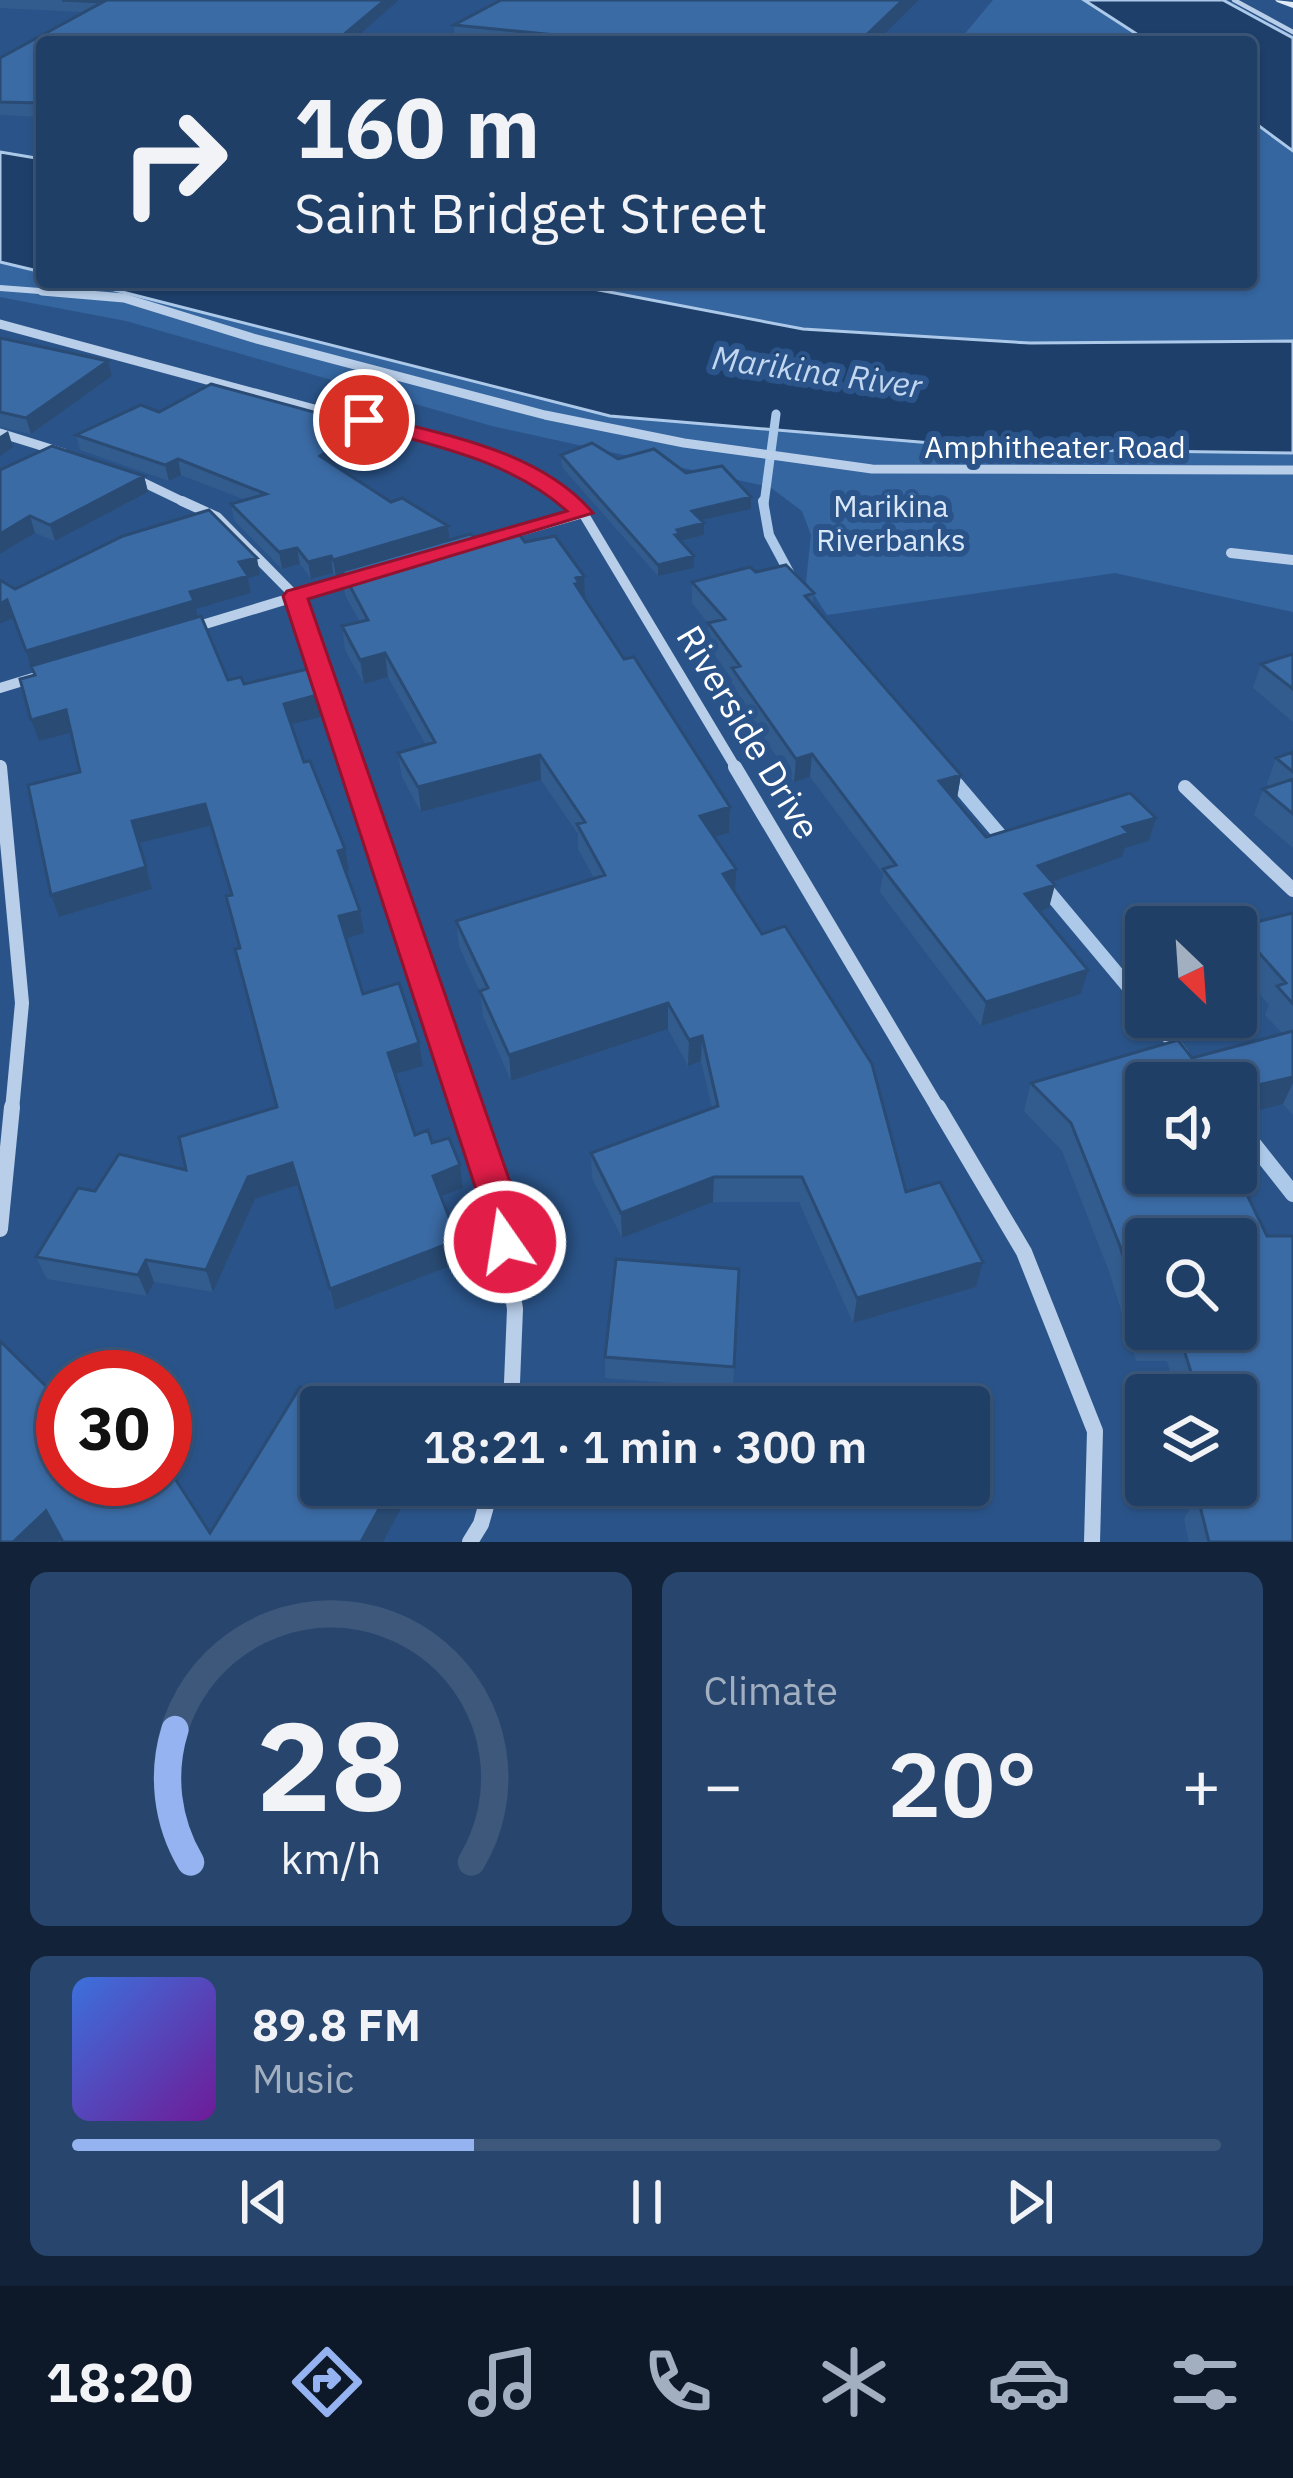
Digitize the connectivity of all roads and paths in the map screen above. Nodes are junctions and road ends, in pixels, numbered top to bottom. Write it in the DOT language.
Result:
graph roads {
  1 [pos="1234,0"];
  2 [pos="1280,0"];
  3 [pos="1293,5"];
  4 [pos="1293,32"];
  5 [pos="0,288"];
  6 [pos="0,324"];
  7 [pos="0,433"];
  8 [pos="81,459"];
  9 [pos="1293,470"];
  10 [pos="122,473"];
  11 [pos="583,513"];
  12 [pos="494,538"];
  13 [pos="1231,554"];
  14 [pos="1293,560"];
  15 [pos="361,577"];
  16 [pos="295,596"];
  17 [pos="182,631"];
  18 [pos="45,674"];
  19 [pos="0,688"];
  20 [pos="0,765"];
  21 [pos="1185,788"];
  22 [pos="1293,890"];
  23 [pos="0,1229"];
  24 [pos="512,1386"];
  25 [pos="486,1506"];
  26 [pos="470,1542"];
  27 [pos="1092,1542"];
  1 -- 4 [label="street"];
  2 -- 3 [label="street"];
  5 -- 9 [label="street, Amphitheater Road"];
  6 -- 11 [label="street, Riverside Drive"];
  7 -- 8 [label="street"];
  10 -- 16 [label="street"];
  11 -- 12 [label="street"];
  11 -- 27 [label="street, Riverside Drive"];
  13 -- 14 [label="street"];
  15 -- 16 [label="street"];
  16 -- 17 [label="street"];
  16 -- 24 [label="street"];
  18 -- 19 [label="street"];
  20 -- 23 [label="street"];
  21 -- 22 [label="street"];
  25 -- 26 [label="street"];
}
